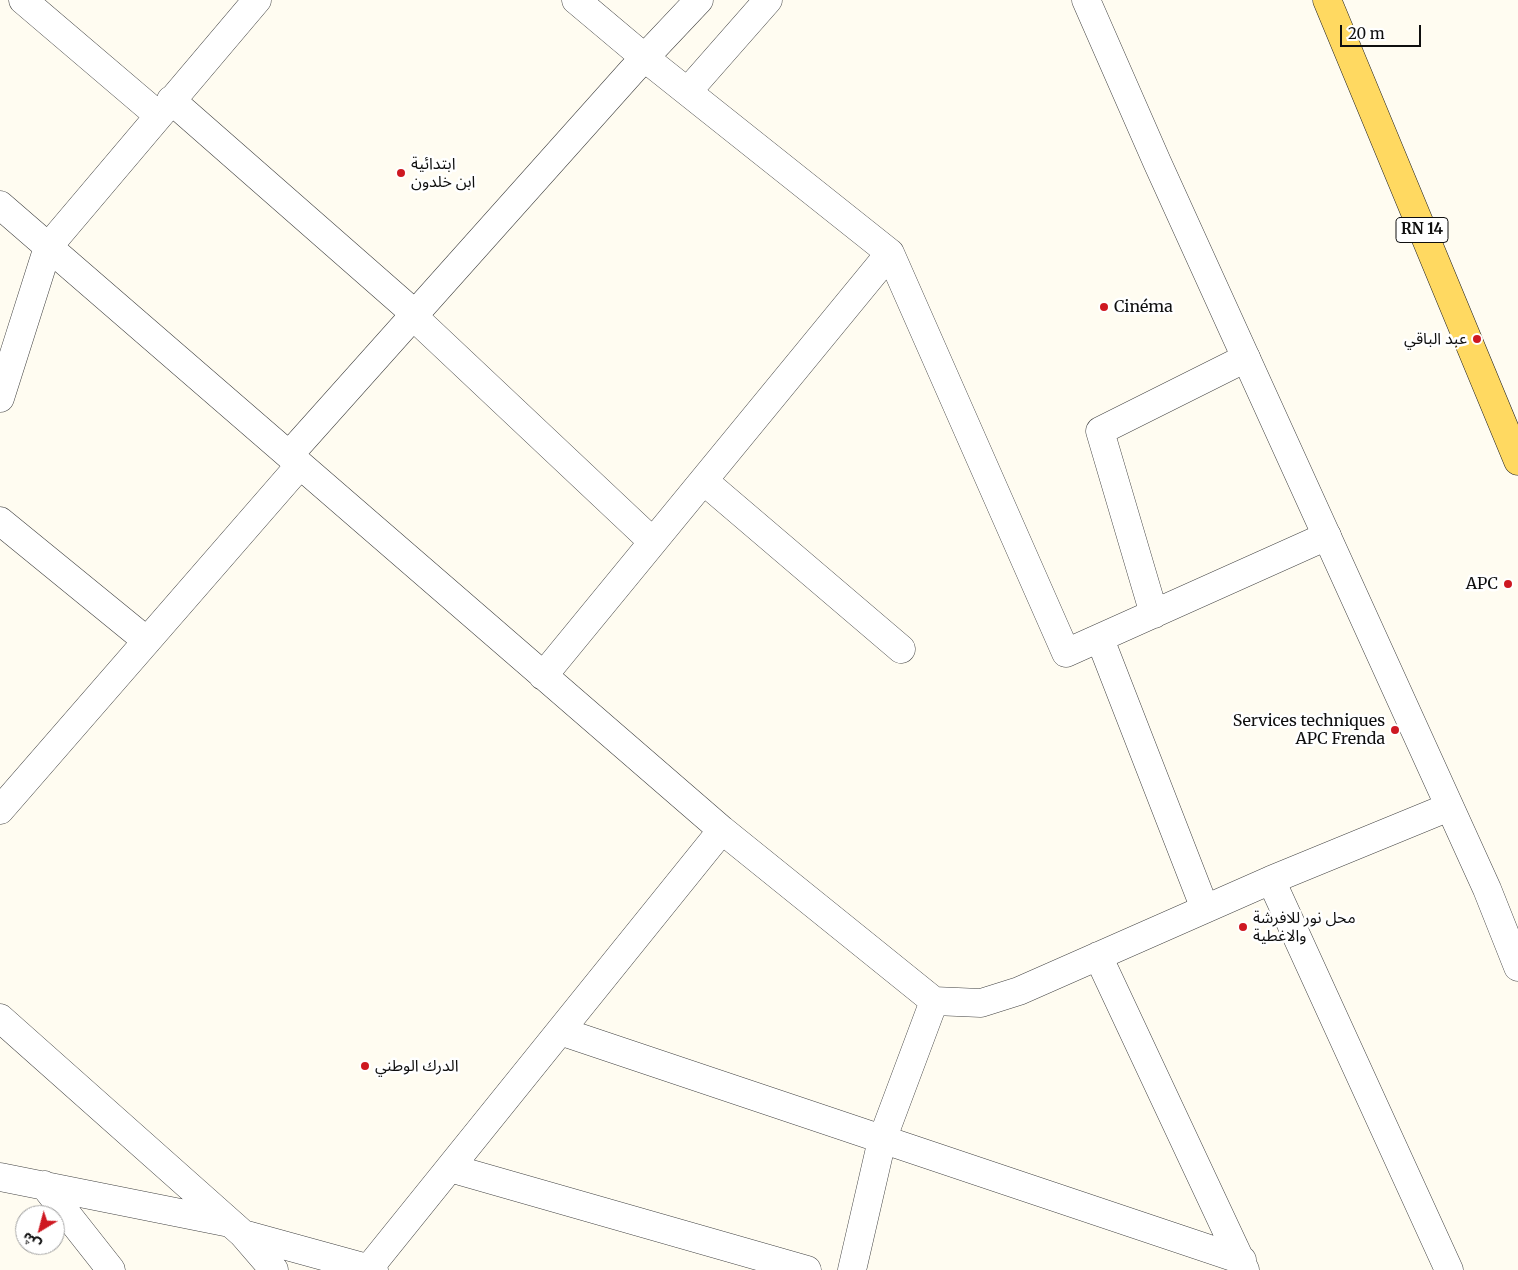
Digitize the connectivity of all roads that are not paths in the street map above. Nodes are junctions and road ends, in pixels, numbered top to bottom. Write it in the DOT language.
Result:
graph roads {
  1 [pos="23,0"];
  2 [pos="257,0"];
  3 [pos="576,0"];
  4 [pos="699,0"];
  5 [pos="768,0"];
  6 [pos="1086,0"];
  7 [pos="1327,0"];
  8 [pos="646,58"];
  9 [pos="688,91"];
  10 [pos="165,107"];
  11 [pos="0,205"];
  12 [pos="48,247"];
  13 [pos="890,253"];
  14 [pos="414,315"];
  15 [pos="1246,358"];
  16 [pos="0,398"];
  17 [pos="294,460"];
  18 [pos="1518,461"];
  19 [pos="704,480"];
  20 [pos="0,521"];
  21 [pos="1327,536"];
  22 [pos="654,542"];
  23 [pos="1154,614"];
  24 [pos="1100,638"];
  25 [pos="147,641"];
  26 [pos="901,649"];
  27 [pos="543,676"];
  28 [pos="1449,807"];
  29 [pos="0,810"];
  30 [pos="722,830"];
  31 [pos="1271,880"];
  32 [pos="1204,909"];
  33 [pos="1098,956"];
  34 [pos="1518,967"];
  35 [pos="934,1001"];
  36 [pos="0,1018"];
  37 [pos="560,1031"];
  38 [pos="882,1140"];
  39 [pos="450,1168"];
  40 [pos="0,1176"];
  41 [pos="44,1185"];
  42 [pos="237,1229"];
  43 [pos="1243,1265"];
  44 [pos="371,1269"];
  45 [pos="111,1270"];
  46 [pos="274,1270"];
  47 [pos="807,1270"];
  48 [pos="852,1270"];
  49 [pos="1449,1270"];
  1 -- 10 [label="street"];
  2 -- 10 [label="street"];
  3 -- 8 [label="street"];
  4 -- 8 [label="street"];
  5 -- 9 [label="street"];
  6 -- 15 [label="street"];
  7 -- 18 [label="main road, RN 14"];
  8 -- 9 [label="street"];
  8 -- 14 [label="street"];
  9 -- 13 [label="street"];
  10 -- 12 [label="street"];
  10 -- 14 [label="street"];
  11 -- 12 [label="street"];
  12 -- 16 [label="street"];
  12 -- 17 [label="street"];
  13 -- 19 [label="street"];
  13 -- 24 [label="street"];
  14 -- 17 [label="street"];
  14 -- 22 [label="street"];
  15 -- 21 [label="street"];
  15 -- 23 [label="street"];
  17 -- 25 [label="street"];
  17 -- 27 [label="street"];
  19 -- 22 [label="street"];
  19 -- 26 [label="street"];
  20 -- 25 [label="street"];
  21 -- 23 [label="street"];
  21 -- 28 [label="street"];
  22 -- 27 [label="street"];
  23 -- 24 [label="street"];
  24 -- 32 [label="street"];
  25 -- 29 [label="street"];
  27 -- 30 [label="street"];
  28 -- 31 [label="street"];
  28 -- 34 [label="street"];
  30 -- 35 [label="street"];
  30 -- 37 [label="street"];
  31 -- 32 [label="street"];
  31 -- 49 [label="street"];
  32 -- 33 [label="street"];
  33 -- 35 [label="street"];
  33 -- 43 [label="street"];
  35 -- 38 [label="street"];
  36 -- 42 [label="street"];
  37 -- 38 [label="street"];
  37 -- 39 [label="street"];
  38 -- 43 [label="street"];
  38 -- 48 [label="street"];
  39 -- 44 [label="street"];
  39 -- 47 [label="street"];
  40 -- 41 [label="street"];
  41 -- 42 [label="street"];
  41 -- 45 [label="street"];
  42 -- 44 [label="street"];
  42 -- 46 [label="street"];
}
